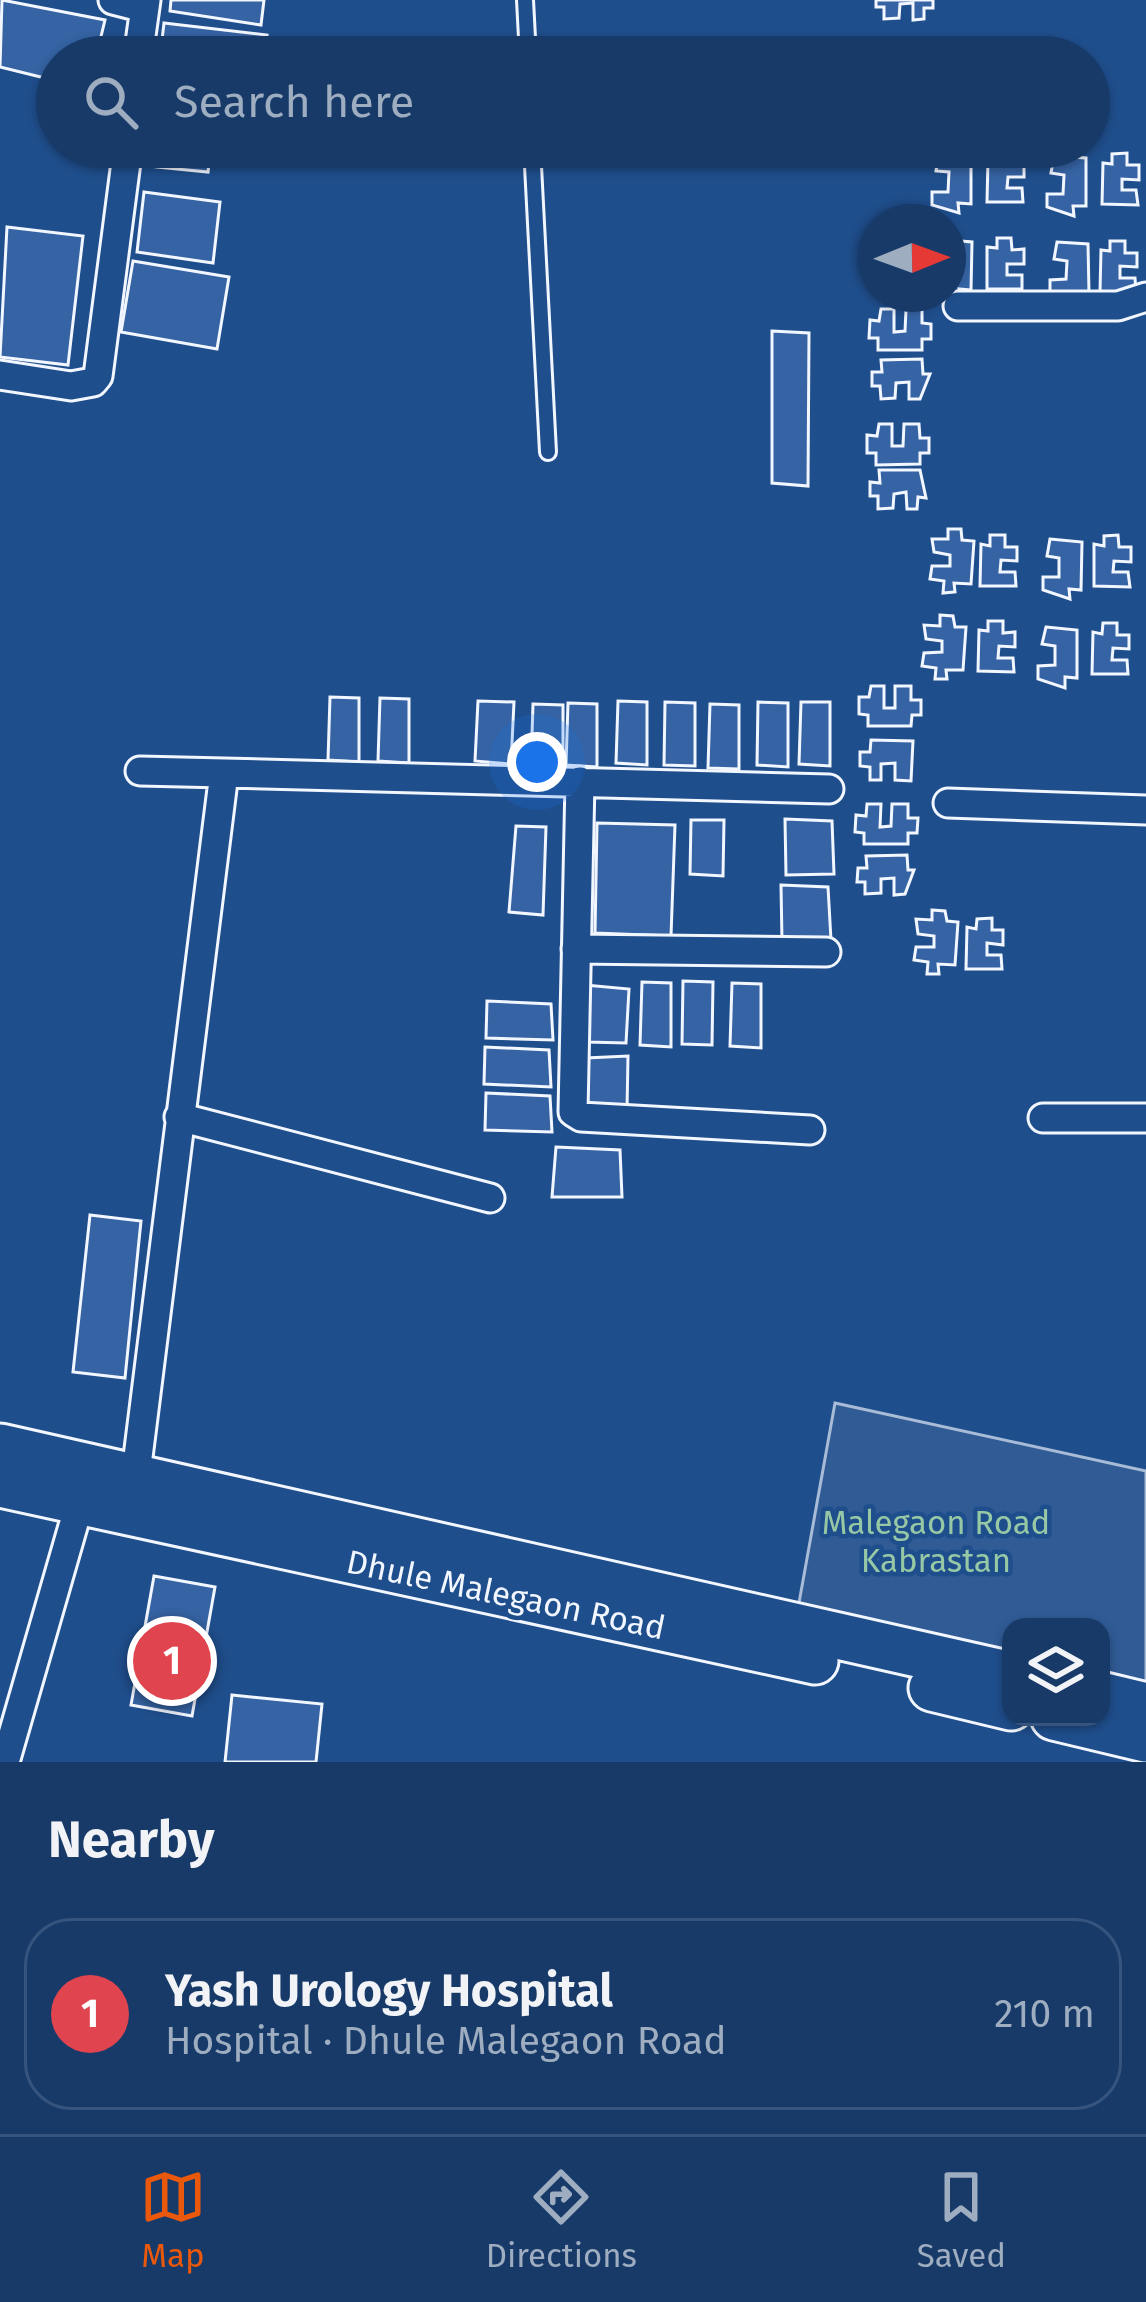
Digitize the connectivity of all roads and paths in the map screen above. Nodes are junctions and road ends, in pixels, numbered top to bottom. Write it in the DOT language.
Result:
graph roads {
  1 [pos="112,0"];
  2 [pos="525,0"];
  3 [pos="145,4"];
  4 [pos="141,36"];
  5 [pos="527,36"];
  6 [pos="125,168"];
  7 [pos="533,168"];
  8 [pos="1146,297"];
  9 [pos="966,306"];
  10 [pos="0,375"];
  11 [pos="548,452"];
  12 [pos="140,771"];
  13 [pos="224,772"];
  14 [pos="580,781"];
  15 [pos="829,789"];
  16 [pos="947,803"];
  17 [pos="1146,810"];
  18 [pos="575,949"];
  19 [pos="826,952"];
  20 [pos="179,1117"];
  21 [pos="1043,1118"];
  22 [pos="1146,1118"];
  23 [pos="810,1130"];
  24 [pos="490,1198"];
  25 [pos="0,1447"];
  26 [pos="0,1484"];
  27 [pos="132,1494"];
  28 [pos="80,1502"];
  29 [pos="1002,1673"];
  30 [pos="1110,1697"];
  31 [pos="1002,1705"];
  32 [pos="1146,1706"];
  33 [pos="1092,1726"];
  34 [pos="1146,1739"];
  35 [pos="5,1762"];
  1 -- 3 [label="street"];
  2 -- 5 [label="lane"];
  3 -- 4 [label="street"];
  6 -- 10 [label="street"];
  7 -- 11 [label="lane"];
  8 -- 9 [label="street"];
  12 -- 13 [label="street"];
  13 -- 14 [label="street"];
  13 -- 20 [label="street"];
  14 -- 15 [label="street"];
  14 -- 18 [label="street"];
  16 -- 17 [label="street"];
  18 -- 19 [label="street"];
  18 -- 23 [label="street"];
  20 -- 24 [label="street"];
  20 -- 27 [label="street"];
  21 -- 22 [label="street"];
  25 -- 27 [label="main road"];
  26 -- 28 [label="main road, Dhule Malegaon Road"];
  27 -- 28 [label="main road, Dhule Malegaon Road"];
  27 -- 29 [label="main road"];
  27 -- 31 [label="main road, Dhule Malegaon Road"];
  28 -- 35 [label="street"];
  30 -- 32 [label="main road"];
  33 -- 34 [label="main road"];
}
